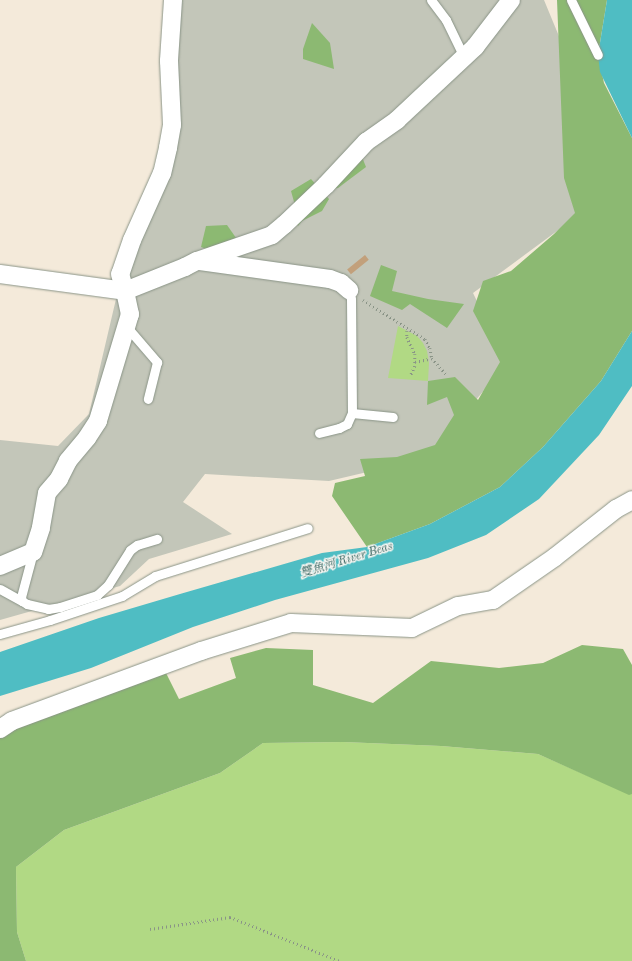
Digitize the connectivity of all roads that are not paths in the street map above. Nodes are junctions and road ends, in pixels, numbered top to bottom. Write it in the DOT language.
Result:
graph roads {
  1 [pos="173,0"];
  2 [pos="431,0"];
  3 [pos="511,0"];
  4 [pos="572,0"];
  5 [pos="598,55"];
  6 [pos="464,57"];
  7 [pos="197,261"];
  8 [pos="0,274"];
  9 [pos="348,290"];
  10 [pos="125,291"];
  11 [pos="126,326"];
  12 [pos="148,399"];
  13 [pos="352,413"];
  14 [pos="394,417"];
  15 [pos="318,433"];
  16 [pos="632,500"];
  17 [pos="308,528"];
  18 [pos="157,539"];
  19 [pos="32,552"];
  20 [pos="0,566"];
  21 [pos="0,589"];
  22 [pos="22,601"];
  23 [pos="0,634"];
  24 [pos="0,729"];
  1 -- 10 [label="street"];
  2 -- 6 [label="lane"];
  3 -- 6 [label="street"];
  4 -- 5 [label="lane"];
  6 -- 7 [label="street"];
  7 -- 9 [label="street"];
  7 -- 10 [label="street"];
  8 -- 10 [label="street"];
  9 -- 13 [label="lane"];
  10 -- 11 [label="street"];
  11 -- 12 [label="lane"];
  11 -- 19 [label="street"];
  13 -- 14 [label="lane"];
  13 -- 15 [label="lane"];
  16 -- 24 [label="street"];
  17 -- 23 [label="lane"];
  18 -- 22 [label="lane"];
  19 -- 20 [label="street"];
  19 -- 22 [label="lane"];
  21 -- 22 [label="lane"];
}
